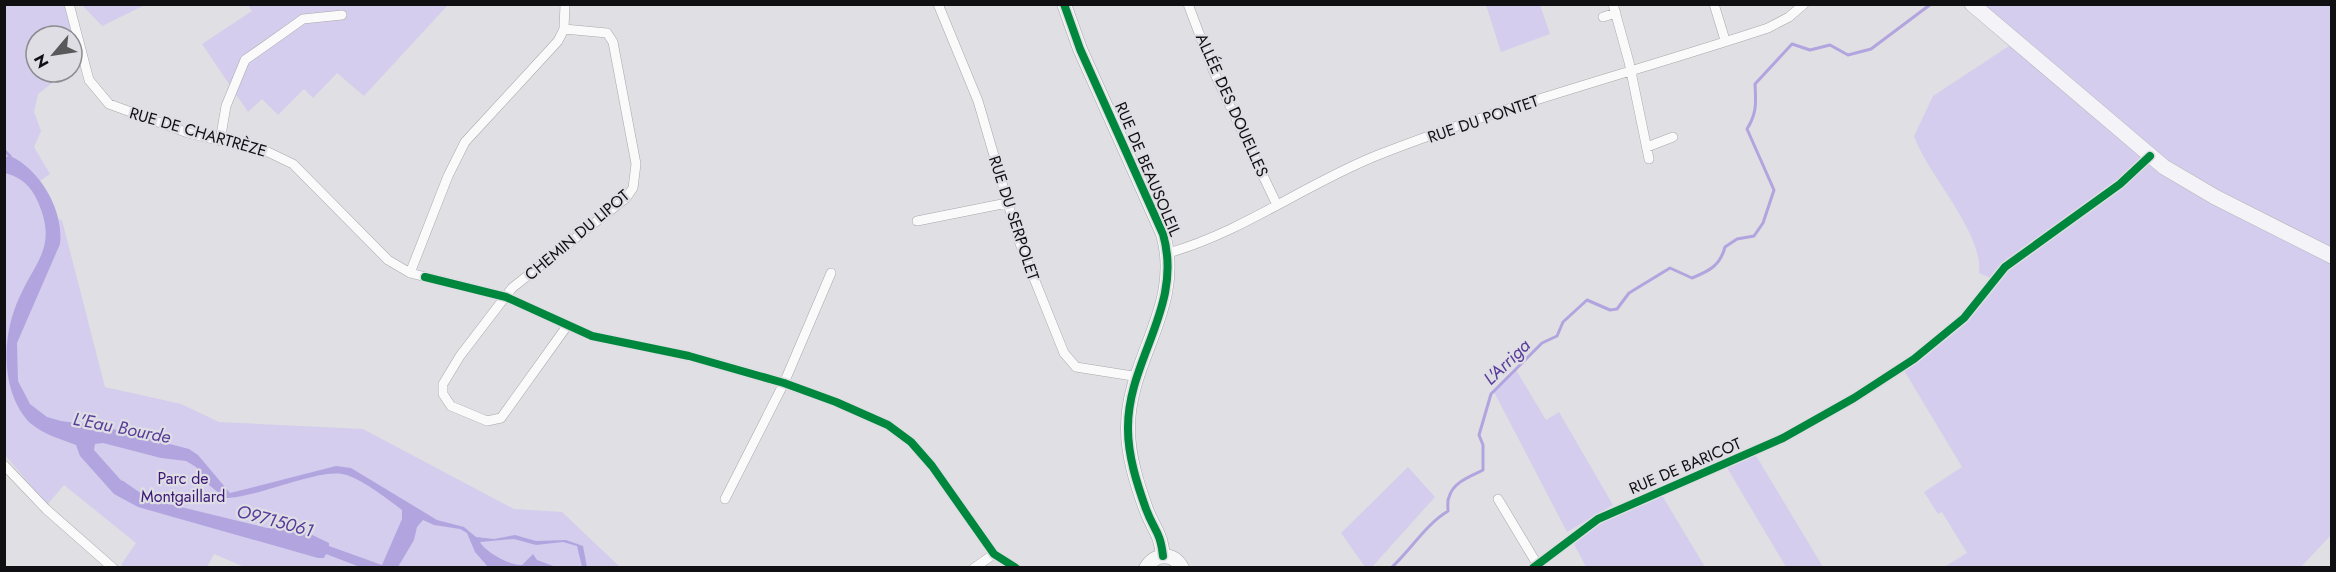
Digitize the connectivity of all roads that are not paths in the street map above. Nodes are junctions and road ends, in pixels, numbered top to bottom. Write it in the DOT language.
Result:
graph roads {
  1 [pos="69,4"];
  2 [pos="565,4"];
  3 [pos="938,4"];
  4 [pos="1064,4"];
  5 [pos="1188,4"];
  6 [pos="1714,4"];
  7 [pos="1804,4"];
  8 [pos="1972,4"];
  9 [pos="1614,9"];
  10 [pos="342,15"];
  11 [pos="1603,17"];
  12 [pos="564,29"];
  13 [pos="1725,40"];
  14 [pos="1630,71"];
  15 [pos="1673,137"];
  16 [pos="220,141"];
  17 [pos="1647,147"];
  18 [pos="2150,156"];
  19 [pos="1649,159"];
  20 [pos="1007,203"];
  21 [pos="1277,205"];
  22 [pos="923,223"];
  23 [pos="1168,253"];
  24 [pos="2331,256"];
  25 [pos="410,273"];
  26 [pos="831,273"];
  27 [pos="817,279"];
  28 [pos="827,284"];
  29 [pos="506,297"];
  30 [pos="567,326"];
  31 [pos="1139,377"];
  32 [pos="784,383"];
  33 [pos="4,465"];
  34 [pos="725,499"];
  35 [pos="1498,499"];
  36 [pos="994,554"];
  37 [pos="1163,556"];
  38 [pos="1535,566"];
  39 [pos="113,567"];
  40 [pos="974,567"];
  41 [pos="1016,567"];
  42 [pos="1146,567"];
  43 [pos="1182,567"];
  1 -- 16 [label="street, RUE DE CHARTRÈZE"];
  2 -- 12 [label="street"];
  3 -- 20 [label="street, RUE DU SERPOLET"];
  4 -- 23 [label="street, RUE DE BEAUSOLEIL"];
  5 -- 21 [label="street, ALLÉE DES DOUELLES"];
  6 -- 13 [label="street"];
  7 -- 13 [label="street, RUE DU PONTET"];
  8 -- 18 [label="main road"];
  9 -- 11 [label="street"];
  9 -- 14 [label="street"];
  10 -- 16 [label="street"];
  12 -- 25 [label="street"];
  12 -- 29 [label="street, CHEMIN DU LIPOT"];
  13 -- 14 [label="street, RUE DU PONTET"];
  14 -- 17 [label="street"];
  14 -- 21 [label="street, RUE DU PONTET"];
  15 -- 17 [label="street"];
  16 -- 25 [label="street, RUE DE CHARTRÈZE"];
  17 -- 19 [label="street"];
  18 -- 24 [label="main road"];
  18 -- 38 [label="street, RUE DE BARICOT"];
  20 -- 22 [label="street"];
  20 -- 31 [label="street, RUE DU SERPOLET"];
  21 -- 23 [label="street, RUE DU PONTET"];
  23 -- 31 [label="street, RUE DE BEAUSOLEIL"];
  25 -- 29 [label="street, RUE DE CHARTRÈZE"];
  26 -- 28 [label="street"];
  27 -- 28 [label="street"];
  28 -- 32 [label="street"];
  29 -- 30 [label="street, RUE DE CHARTRÈZE"];
  29 -- 30 [label="street"];
  30 -- 32 [label="street, RUE DE CHARTRÈZE"];
  31 -- 37 [label="street, RUE DE BEAUSOLEIL"];
  32 -- 34 [label="street"];
  32 -- 36 [label="street, RUE DE CHARTRÈZE"];
  33 -- 39 [label="street"];
  35 -- 38 [label="street"];
  36 -- 40 [label="street"];
  36 -- 41 [label="street, RUE DE CHARTRÈZE"];
  37 -- 42 [label="street"];
  37 -- 43 [label="street"];
}
